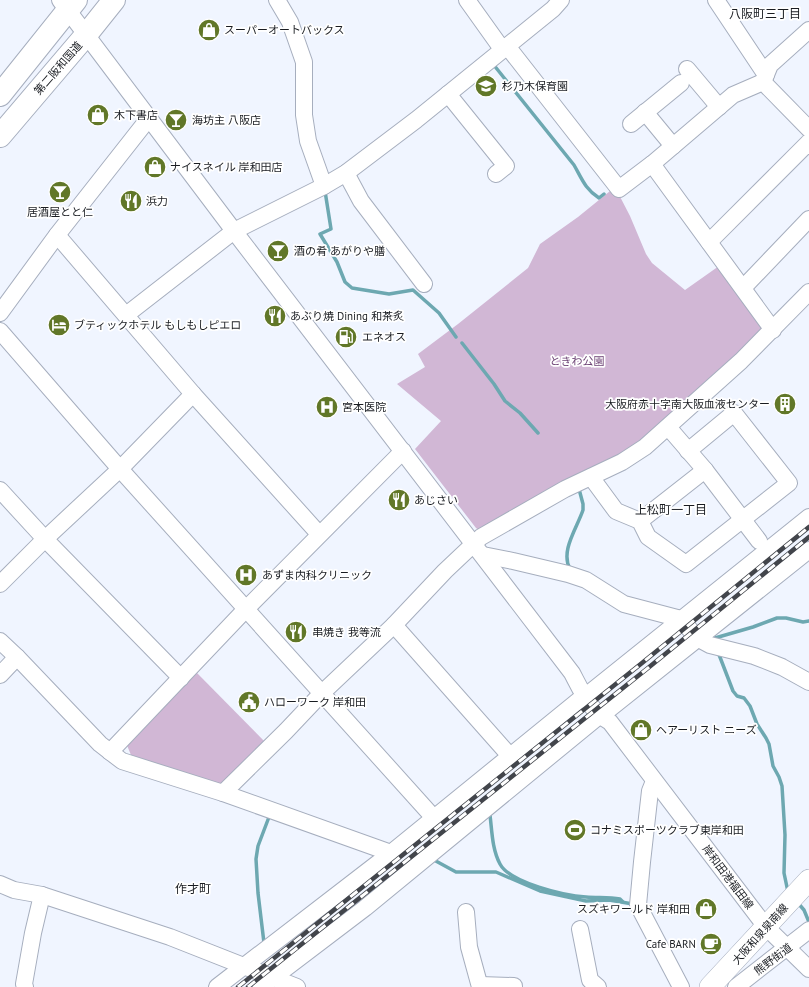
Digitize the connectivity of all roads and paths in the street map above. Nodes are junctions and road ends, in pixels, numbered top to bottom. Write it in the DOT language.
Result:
graph roads {
  1 [pos="114,0"];
  2 [pos="277,0"];
  3 [pos="467,0"];
  4 [pos="560,0"];
  5 [pos="716,0"];
  6 [pos="68,3"];
  7 [pos="809,31"];
  8 [pos="86,35"];
  9 [pos="504,48"];
  10 [pos="764,78"];
  11 [pos="448,94"];
  12 [pos="0,95"];
  13 [pos="719,107"];
  14 [pos="645,112"];
  15 [pos="148,118"];
  16 [pos="631,124"];
  17 [pos="809,129"];
  18 [pos="0,136"];
  19 [pos="809,142"];
  20 [pos="673,146"];
  21 [pos="652,164"];
  22 [pos="346,173"];
  23 [pos="496,174"];
  24 [pos="324,186"];
  25 [pos="809,219"];
  26 [pos="234,231"];
  27 [pos="57,235"];
  28 [pos="710,242"];
  29 [pos="424,284"];
  30 [pos="743,288"];
  31 [pos="809,292"];
  32 [pos="0,314"];
  33 [pos="126,315"];
  34 [pos="773,330"];
  35 [pos="0,331"];
  36 [pos="193,394"];
  37 [pos="668,427"];
  38 [pos="403,451"];
  39 [pos="688,451"];
  40 [pos="120,469"];
  41 [pos="705,470"];
  42 [pos="591,478"];
  43 [pos="0,490"];
  44 [pos="809,517"];
  45 [pos="742,520"];
  46 [pos="640,521"];
  47 [pos="319,534"];
  48 [pos="45,539"];
  49 [pos="760,541"];
  50 [pos="478,549"];
  51 [pos="809,550"];
  52 [pos="0,584"];
  53 [pos="246,609"];
  54 [pos="681,619"];
  55 [pos="394,625"];
  56 [pos="697,638"];
  57 [pos="0,641"];
  58 [pos="17,657"];
  59 [pos="0,675"];
  60 [pos="181,678"];
  61 [pos="809,682"];
  62 [pos="322,693"];
  63 [pos="588,693"];
  64 [pos="605,716"];
  65 [pos="110,752"];
  66 [pos="510,756"];
  67 [pos="654,781"];
  68 [pos="223,793"];
  69 [pos="434,818"];
  70 [pos="391,853"];
  71 [pos="809,880"];
  72 [pos="0,884"];
  73 [pos="42,895"];
  74 [pos="466,912"];
  75 [pos="766,927"];
  76 [pos="580,929"];
  77 [pos="809,930"];
  78 [pos="787,948"];
  79 [pos="246,966"];
  80 [pos="809,969"];
  81 [pos="268,983"];
  82 [pos="480,986"];
  83 [pos="514,986"];
  84 [pos="26,987"];
  85 [pos="216,987"];
  86 [pos="298,987"];
  87 [pos="598,987"];
  88 [pos="681,987"];
  89 [pos="710,987"];
  90 [pos="736,987"];
  1 -- 8 [label="highway, 第二阪和国道"];
  2 -- 24 [label="street"];
  3 -- 9 [label="street"];
  4 -- 9 [label="street"];
  5 -- 10 [label="street"];
  6 -- 8 [label="street, 岸和田港福田線"];
  6 -- 12 [label="highway"];
  7 -- 10 [label="street"];
  8 -- 15 [label="street, 岸和田港福田線"];
  8 -- 18 [label="highway, 第二阪和国道"];
  9 -- 11 [label="street"];
  9 -- 21 [label="street"];
  10 -- 13 [label="street"];
  10 -- 17 [label="street"];
  11 -- 22 [label="street"];
  11 -- 23 [label="street"];
  13 -- 14 [label="street"];
  13 -- 20 [label="street"];
  14 -- 16 [label="street"];
  14 -- 20 [label="street"];
  15 -- 26 [label="street, 岸和田港福田線"];
  15 -- 27 [label="street"];
  19 -- 28 [label="street"];
  20 -- 21 [label="street"];
  21 -- 28 [label="street"];
  22 -- 24 [label="street"];
  22 -- 29 [label="street"];
  24 -- 26 [label="street"];
  25 -- 30 [label="street"];
  26 -- 33 [label="street"];
  26 -- 38 [label="street, 岸和田港福田線"];
  27 -- 32 [label="street"];
  27 -- 33 [label="street"];
  28 -- 30 [label="street"];
  30 -- 34 [label="street"];
  31 -- 34 [label="street"];
  33 -- 36 [label="street"];
  34 -- 37 [label="street"];
  35 -- 40 [label="street"];
  36 -- 40 [label="street"];
  36 -- 47 [label="street"];
  37 -- 39 [label="street"];
  37 -- 42 [label="street"];
  38 -- 47 [label="street"];
  38 -- 50 [label="street, 岸和田港福田線"];
  39 -- 41 [label="street"];
  39 -- 45 [label="street"];
  40 -- 48 [label="street"];
  40 -- 53 [label="street"];
  41 -- 45 [label="street"];
  41 -- 46 [label="street"];
  42 -- 46 [label="street"];
  42 -- 50 [label="street"];
  43 -- 48 [label="street"];
  44 -- 54 [label="street"];
  45 -- 46 [label="street"];
  45 -- 49 [label="street"];
  47 -- 53 [label="street"];
  48 -- 52 [label="street"];
  48 -- 60 [label="street"];
  50 -- 54 [label="street"];
  50 -- 55 [label="street"];
  50 -- 63 [label="street, 岸和田港福田線"];
  51 -- 56 [label="street"];
  53 -- 60 [label="street"];
  53 -- 62 [label="street"];
  54 -- 56 [label="street"];
  54 -- 63 [label="street"];
  55 -- 62 [label="street"];
  55 -- 66 [label="street"];
  56 -- 61 [label="street"];
  56 -- 64 [label="street"];
  57 -- 58 [label="street"];
  58 -- 59 [label="street"];
  58 -- 65 [label="street"];
  60 -- 65 [label="street"];
  62 -- 68 [label="street"];
  62 -- 69 [label="street"];
  63 -- 64 [label="street, 岸和田港福田線"];
  63 -- 66 [label="street"];
  64 -- 67 [label="street, 岸和田港福田線"];
  64 -- 81 [label="street"];
  65 -- 68 [label="street"];
  66 -- 69 [label="street"];
  67 -- 75 [label="street, 岸和田港福田線"];
  67 -- 88 [label="street"];
  68 -- 70 [label="street"];
  69 -- 70 [label="street"];
  70 -- 79 [label="street"];
  71 -- 75 [label="main road, 大阪和泉泉南線"];
  72 -- 73 [label="street"];
  73 -- 79 [label="street"];
  73 -- 84 [label="street"];
  74 -- 82 [label="street"];
  75 -- 78 [label="street, 岸和田港福田線"];
  75 -- 89 [label="main road, 大阪和泉泉南線"];
  76 -- 87 [label="street"];
  77 -- 78 [label="street, 熊野街道"];
  78 -- 80 [label="street, 岸和田港福田線"];
  78 -- 90 [label="street, 熊野街道"];
  79 -- 81 [label="street"];
  79 -- 85 [label="street"];
  81 -- 86 [label="street"];
  82 -- 83 [label="street"];
}
